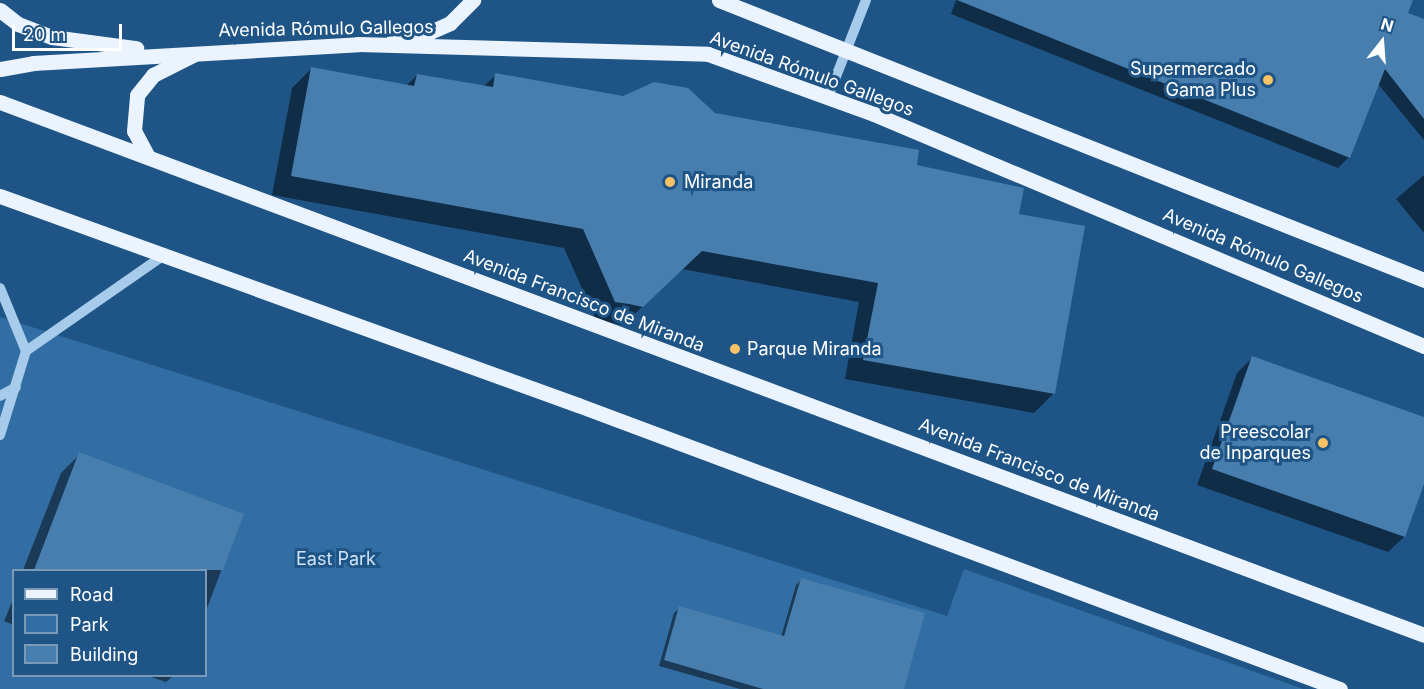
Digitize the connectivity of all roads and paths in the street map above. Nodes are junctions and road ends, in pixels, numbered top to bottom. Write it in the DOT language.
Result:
graph roads {
  1 [pos="472,0"];
  2 [pos="719,0"];
  3 [pos="866,0"];
  4 [pos="0,10"];
  5 [pos="358,44"];
  6 [pos="845,49"];
  7 [pos="201,51"];
  8 [pos="0,69"];
  9 [pos="828,97"];
  10 [pos="0,102"];
  11 [pos="147,155"];
  12 [pos="0,196"];
  13 [pos="164,255"];
  14 [pos="1424,280"];
  15 [pos="0,288"];
  16 [pos="1424,346"];
  17 [pos="26,351"];
  18 [pos="16,387"];
  19 [pos="0,396"];
  20 [pos="0,435"];
  21 [pos="1424,635"];
  22 [pos="1340,689"];
  1 -- 5 [label="main road"];
  2 -- 6 [label="main road, Avenida Rómulo Gallegos"];
  3 -- 6 [label="street"];
  4 -- 7 [label="main road"];
  5 -- 7 [label="main road, Avenida Rómulo Gallegos"];
  5 -- 9 [label="main road, Avenida Rómulo Gallegos"];
  6 -- 9 [label="street"];
  6 -- 14 [label="main road, Avenida Rómulo Gallegos"];
  7 -- 8 [label="main road, Avenida Rómulo Gallegos"];
  7 -- 11 [label="main road"];
  9 -- 16 [label="main road, Avenida Rómulo Gallegos"];
  10 -- 11 [label="main road, Avenida Francisco de Miranda"];
  11 -- 21 [label="main road, Avenida Francisco de Miranda"];
  12 -- 13 [label="main road"];
  13 -- 17 [label="street"];
  13 -- 22 [label="main road"];
  15 -- 17 [label="street"];
  17 -- 18 [label="street"];
  18 -- 19 [label="street"];
  18 -- 20 [label="street"];
}
